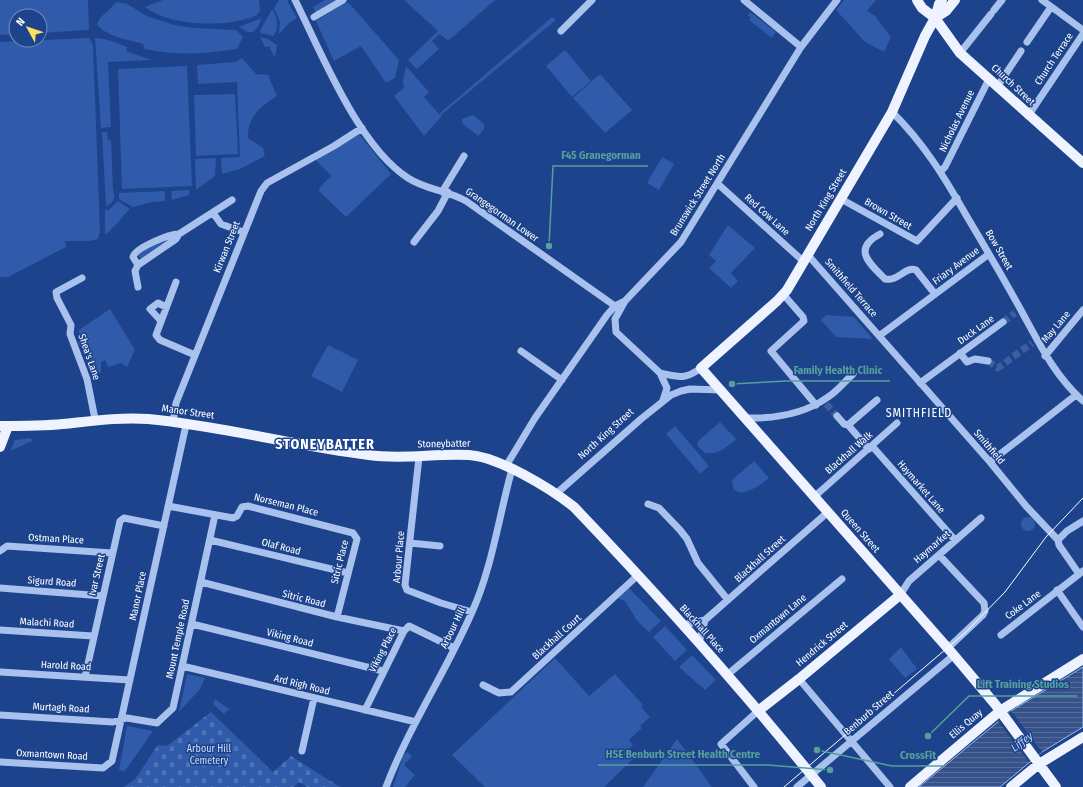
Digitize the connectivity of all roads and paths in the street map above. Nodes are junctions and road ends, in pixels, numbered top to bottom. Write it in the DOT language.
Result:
graph roads {
  1 [pos="295,0"];
  2 [pos="343,0"];
  3 [pos="592,0"];
  4 [pos="744,0"];
  5 [pos="837,0"];
  6 [pos="917,0"];
  7 [pos="933,0"];
  8 [pos="942,0"];
  9 [pos="955,0"];
  10 [pos="1002,0"];
  11 [pos="1042,0"];
  12 [pos="1051,7"];
  13 [pos="314,18"];
  14 [pos="935,18"];
  15 [pos="1083,30"];
  16 [pos="560,31"];
  17 [pos="1083,34"];
  18 [pos="1027,42"];
  19 [pos="801,47"];
  20 [pos="1021,51"];
  21 [pos="960,53"];
  22 [pos="989,79"];
  23 [pos="997,86"];
  24 [pos="892,112"];
  25 [pos="1028,116"];
  26 [pos="362,128"];
  27 [pos="464,156"];
  28 [pos="1083,163"];
  29 [pos="941,171"];
  30 [pos="718,184"];
  31 [pos="445,192"];
  32 [pos="957,198"];
  33 [pos="840,199"];
  34 [pos="232,200"];
  35 [pos="213,213"];
  36 [pos="243,232"];
  37 [pos="179,234"];
  38 [pos="880,234"];
  39 [pos="414,242"];
  40 [pos="989,254"];
  41 [pos="805,258"];
  42 [pos="138,265"];
  43 [pos="82,278"];
  44 [pos="176,282"];
  45 [pos="138,287"];
  46 [pos="783,294"];
  47 [pos="935,294"];
  48 [pos="625,301"];
  49 [pos="615,306"];
  50 [pos="166,307"];
  51 [pos="1083,310"];
  52 [pos="161,321"];
  53 [pos="1003,322"];
  54 [pos="879,336"];
  55 [pos="520,351"];
  56 [pos="960,354"];
  57 [pos="195,355"];
  58 [pos="1045,356"];
  59 [pos="988,361"];
  60 [pos="701,368"];
  61 [pos="660,373"];
  62 [pos="854,374"];
  63 [pos="562,380"];
  64 [pos="920,383"];
  65 [pos="720,390"];
  66 [pos="1076,395"];
  67 [pos="663,400"];
  68 [pos="877,400"];
  69 [pos="1083,401"];
  70 [pos="816,405"];
  71 [pos="837,416"];
  72 [pos="744,418"];
  73 [pos="95,419"];
  74 [pos="173,422"];
  75 [pos="186,424"];
  76 [pos="846,424"];
  77 [pos="897,424"];
  78 [pos="4,426"];
  79 [pos="0,447"];
  80 [pos="870,448"];
  81 [pos="371,456"];
  82 [pos="419,457"];
  83 [pos="990,462"];
  84 [pos="509,468"];
  85 [pos="557,493"];
  86 [pos="814,497"];
  87 [pos="648,504"];
  88 [pos="168,506"];
  89 [pos="828,512"];
  90 [pos="215,515"];
  91 [pos="980,518"];
  92 [pos="1083,521"];
  93 [pos="164,526"];
  94 [pos="355,535"];
  95 [pos="210,540"];
  96 [pos="955,540"];
  97 [pos="1058,540"];
  98 [pos="410,543"];
  99 [pos="440,546"];
  100 [pos="0,551"];
  101 [pos="112,553"];
  102 [pos="939,554"];
  103 [pos="1081,572"];
  104 [pos="348,573"];
  105 [pos="637,576"];
  106 [pos="842,579"];
  107 [pos="201,582"];
  108 [pos="0,588"];
  109 [pos="1057,590"];
  110 [pos="900,595"];
  111 [pos="103,596"];
  112 [pos="728,600"];
  113 [pos="472,612"];
  114 [pos="337,617"];
  115 [pos="705,620"];
  116 [pos="192,624"];
  117 [pos="683,625"];
  118 [pos="1083,627"];
  119 [pos="0,630"];
  120 [pos="404,632"];
  121 [pos="1001,635"];
  122 [pos="93,636"];
  123 [pos="699,643"];
  124 [pos="454,648"];
  125 [pos="951,652"];
  126 [pos="1083,659"];
  127 [pos="182,666"];
  128 [pos="383,671"];
  129 [pos="0,672"];
  130 [pos="727,675"];
  131 [pos="85,677"];
  132 [pos="799,679"];
  133 [pos="130,680"];
  134 [pos="483,685"];
  135 [pos="314,698"];
  136 [pos="365,710"];
  137 [pos="758,711"];
  138 [pos="1002,713"];
  139 [pos="0,715"];
  140 [pos="120,721"];
  141 [pos="416,722"];
  142 [pos="1083,737"];
  143 [pos="851,742"];
  144 [pos="302,752"];
  145 [pos="1037,761"];
  146 [pos="0,762"];
  147 [pos="103,768"];
  148 [pos="812,775"];
  149 [pos="386,787"];
  150 [pos="754,787"];
  151 [pos="797,787"];
  152 [pos="821,787"];
  153 [pos="890,787"];
  154 [pos="910,787"];
  155 [pos="1011,787"];
  156 [pos="1056,787"];
  1 -- 26 [label="street, Grangegorman Lower"];
  2 -- 13 [label="street"];
  3 -- 16 [label="street"];
  4 -- 19 [label="street"];
  5 -- 19 [label="street, Brunswick Street North"];
  6 -- 14 [label="main road, Church Street"];
  7 -- 14 [label="main road"];
  8 -- 14 [label="main road, North King Street"];
  9 -- 14 [label="main road, North King Street"];
  10 -- 21 [label="street"];
  11 -- 12 [label="street"];
  12 -- 15 [label="street"];
  12 -- 18 [label="street"];
  14 -- 21 [label="main road, Church Street"];
  14 -- 24 [label="main road, North King Street"];
  17 -- 25 [label="street, Church Terrace"];
  19 -- 30 [label="street, Brunswick Street North"];
  20 -- 23 [label="street"];
  21 -- 22 [label="main road, Church Street"];
  22 -- 23 [label="main road, Church Street"];
  22 -- 29 [label="street, Nicholas Avenue"];
  23 -- 25 [label="main road, Church Street"];
  24 -- 29 [label="street, Bow Street"];
  24 -- 33 [label="main road, North King Street"];
  25 -- 28 [label="main road, Church Street"];
  26 -- 31 [label="street, Grangegorman Lower"];
  26 -- 36 [label="street, Kirwan Street"];
  27 -- 31 [label="street"];
  29 -- 32 [label="street, Bow Street"];
  30 -- 41 [label="street, Red Cow Lane"];
  30 -- 48 [label="street, Brunswick Street North"];
  31 -- 39 [label="street"];
  31 -- 49 [label="street, Grangegorman Lower"];
  32 -- 33 [label="street, Brown Street"];
  32 -- 40 [label="street, Bow Street"];
  33 -- 41 [label="main road, North King Street"];
  34 -- 35 [label="street"];
  35 -- 36 [label="street"];
  35 -- 37 [label="street"];
  36 -- 57 [label="street, Kirwan Street"];
  37 -- 42 [label="street"];
  37 -- 42 [label="street"];
  38 -- 47 [label="street"];
  40 -- 47 [label="street, Friary Avenue"];
  40 -- 58 [label="street, Bow Street"];
  41 -- 46 [label="main road, North King Street"];
  41 -- 54 [label="street, Smithfield Terrace"];
  42 -- 45 [label="street"];
  43 -- 73 [label="street, Shea's Lane"];
  44 -- 50 [label="street"];
  46 -- 60 [label="main road, North King Street"];
  46 -- 70 [label="street"];
  47 -- 54 [label="street, Friary Avenue"];
  48 -- 49 [label="street, Brunswick Street North"];
  48 -- 61 [label="street"];
  49 -- 63 [label="street, Brunswick Street North"];
  50 -- 52 [label="street"];
  50 -- 52 [label="street"];
  51 -- 58 [label="street, May Lane"];
  52 -- 57 [label="street"];
  53 -- 56 [label="street, Duck Lane"];
  54 -- 64 [label="street, Smithfield"];
  55 -- 63 [label="street"];
  56 -- 59 [label="street, Duck Lane"];
  56 -- 64 [label="street, Duck Lane"];
  57 -- 74 [label="street, Kirwan Street"];
  58 -- 66 [label="street, Bow Street"];
  60 -- 61 [label="street"];
  60 -- 65 [label="main road, Queen Street"];
  61 -- 67 [label="street"];
  62 -- 70 [label="street"];
  63 -- 84 [label="street, Brunswick Street North"];
  64 -- 83 [label="street, Smithfield"];
  65 -- 67 [label="street, North King Street"];
  65 -- 72 [label="main road, Queen Street"];
  66 -- 69 [label="street, Bow Street"];
  66 -- 83 [label="street"];
  67 -- 85 [label="street, North King Street"];
  68 -- 76 [label="street"];
  70 -- 72 [label="street"];
  71 -- 76 [label="street, Haymarket Lane"];
  72 -- 86 [label="main road, Queen Street"];
  73 -- 74 [label="main road, Manor Street"];
  73 -- 78 [label="main road, Manor Street"];
  74 -- 75 [label="main road, Manor Street"];
  75 -- 81 [label="main road, Manor Street"];
  75 -- 88 [label="street, Manor Place"];
  76 -- 80 [label="street, Haymarket Lane"];
  77 -- 80 [label="street, Blackhall Walk"];
  78 -- 79 [label="main road"];
  80 -- 86 [label="street, Blackhall Walk"];
  80 -- 96 [label="street, Haymarket Lane"];
  81 -- 82 [label="main road, Stoneybatter"];
  82 -- 84 [label="main road, Stoneybatter"];
  82 -- 98 [label="street, Arbour Place"];
  83 -- 97 [label="street, Smithfield"];
  84 -- 85 [label="main road, Stoneybatter"];
  84 -- 113 [label="street, Arbour Hill"];
  85 -- 105 [label="main road, Blackhall Place"];
  86 -- 89 [label="main road, Queen Street"];
  87 -- 112 [label="street"];
  88 -- 90 [label="street, Norseman Place"];
  88 -- 93 [label="street, Manor Place"];
  89 -- 110 [label="main road, Queen Street"];
  89 -- 112 [label="street, Blackhall Street"];
  90 -- 94 [label="street, Norseman Place"];
  90 -- 95 [label="street, Mount Temple Road"];
  91 -- 96 [label="street, Haymarket"];
  92 -- 97 [label="street"];
  93 -- 101 [label="street, Ivar Street"];
  93 -- 133 [label="street, Manor Place"];
  94 -- 104 [label="street, Sitric Place"];
  95 -- 104 [label="street, Olaf Road"];
  95 -- 107 [label="street, Mount Temple Road"];
  96 -- 102 [label="street, Haymarket"];
  97 -- 103 [label="street, Smithfield"];
  98 -- 99 [label="street"];
  98 -- 113 [label="street, Arbour Place"];
  100 -- 101 [label="street, Ostman Place"];
  101 -- 111 [label="street, Ivar Street"];
  102 -- 110 [label="street, Haymarket"];
  102 -- 125 [label="street, Benburb Street"];
  103 -- 109 [label="street, Coke Lane"];
  104 -- 114 [label="street, Sitric Place"];
  105 -- 117 [label="main road, Blackhall Place"];
  105 -- 134 [label="street, Blackhall Court"];
  106 -- 130 [label="street, Oxmantown Lane"];
  107 -- 114 [label="street, Sitric Road"];
  107 -- 116 [label="street, Mount Temple Road"];
  108 -- 111 [label="street, Sigurd Road"];
  109 -- 118 [label="street"];
  109 -- 121 [label="street, Coke Lane"];
  110 -- 125 [label="main road, Queen Street"];
  110 -- 132 [label="main road, Hendrick Street"];
  111 -- 122 [label="street, Ivar Street"];
  112 -- 115 [label="street, Blackhall Street"];
  113 -- 124 [label="street, Arbour Hill"];
  114 -- 120 [label="street, Sitric Road"];
  115 -- 117 [label="street, Blackhall Street"];
  115 -- 123 [label="street"];
  116 -- 127 [label="street, Mount Temple Road"];
  116 -- 128 [label="street, Viking Road"];
  117 -- 123 [label="main road, Blackhall Place"];
  119 -- 122 [label="street, Malachi Road"];
  120 -- 124 [label="street, Viking Place"];
  120 -- 128 [label="street, Viking Place"];
  122 -- 131 [label="street, Ivar Street"];
  123 -- 130 [label="main road, Blackhall Place"];
  124 -- 141 [label="street, Arbour Hill"];
  125 -- 138 [label="main road, Queen Street"];
  125 -- 143 [label="street, Benburb Street"];
  126 -- 138 [label="main road, Ellis Quay"];
  127 -- 135 [label="street, Ard Righ Road"];
  127 -- 140 [label="street, Mount Temple Road"];
  128 -- 136 [label="street, Viking Place"];
  129 -- 131 [label="street, Harold Road"];
  130 -- 137 [label="main road, Blackhall Place"];
  131 -- 133 [label="street, Harold Road"];
  132 -- 137 [label="main road, Hendrick Street"];
  132 -- 143 [label="street"];
  133 -- 140 [label="street, Manor Place"];
  135 -- 136 [label="street, Ard Righ Road"];
  135 -- 144 [label="street"];
  136 -- 141 [label="street, Ard Righ Road"];
  137 -- 148 [label="main road, Blackhall Place"];
  137 -- 150 [label="street"];
  138 -- 145 [label="main road, Queen Street"];
  138 -- 154 [label="main road, Ellis Quay"];
  139 -- 140 [label="street, Murtagh Road"];
  140 -- 147 [label="street, Manor Place"];
  141 -- 149 [label="street, Arbour Hill"];
  142 -- 145 [label="main road"];
  143 -- 148 [label="street, Benburb Street"];
  143 -- 153 [label="street"];
  145 -- 155 [label="main road"];
  145 -- 156 [label="main road, Queen Street"];
  146 -- 147 [label="street, Oxmantown Road"];
  148 -- 151 [label="street, Benburb Street"];
  148 -- 152 [label="main road, Blackhall Place"];
}
